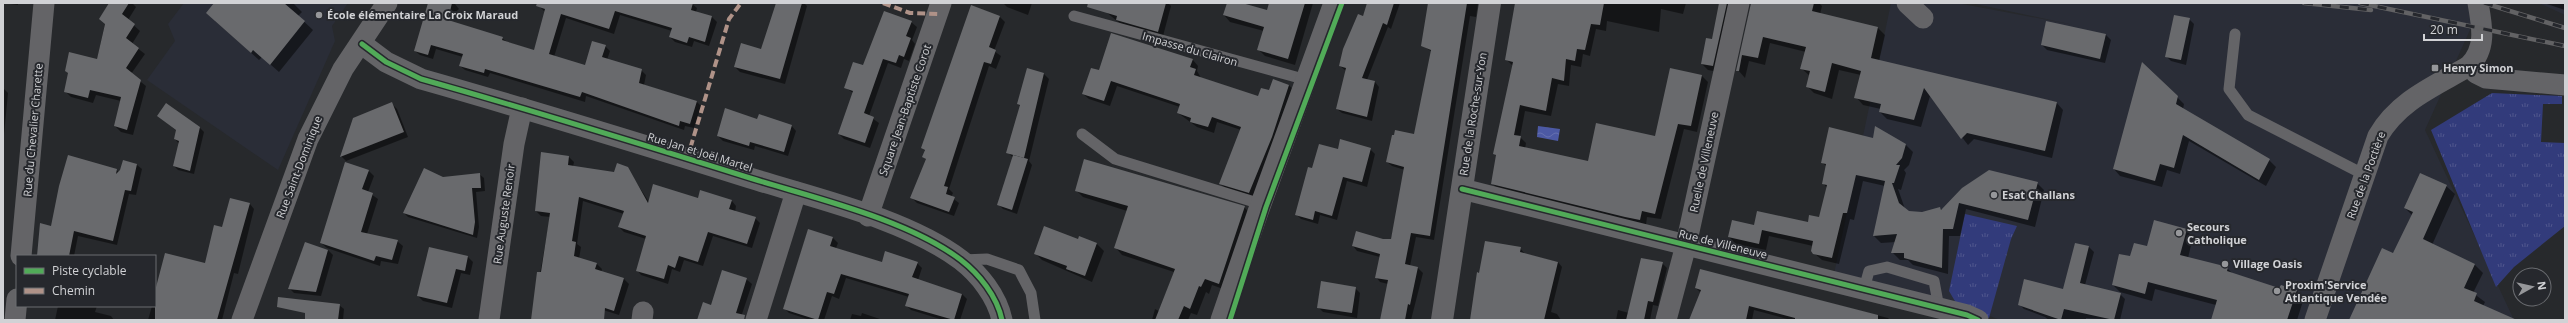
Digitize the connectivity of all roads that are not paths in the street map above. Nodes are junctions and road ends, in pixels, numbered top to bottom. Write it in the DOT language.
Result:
graph roads {
  1 [pos="44,3"];
  2 [pos="387,3"];
  3 [pos="941,3"];
  4 [pos="1334,3"];
  5 [pos="1490,3"];
  6 [pos="1739,3"];
  7 [pos="1906,3"];
  8 [pos="2478,3"];
  9 [pos="1074,16"];
  10 [pos="1923,18"];
  11 [pos="2235,34"];
  12 [pos="362,44"];
  13 [pos="2469,66"];
  14 [pos="1307,80"];
  15 [pos="2565,85"];
  16 [pos="522,108"];
  17 [pos="1082,134"];
  18 [pos="2365,175"];
  19 [pos="1462,189"];
  20 [pos="796,192"];
  21 [pos="1261,204"];
  22 [pos="868,216"];
  23 [pos="1686,245"];
  24 [pos="21,255"];
  25 [pos="961,260"];
  26 [pos="1864,289"];
  27 [pos="3,301"];
  28 [pos="16,302"];
  29 [pos="16,307"];
  30 [pos="1939,308"];
  31 [pos="15,320"];
  32 [pos="242,320"];
  33 [pos="488,320"];
  34 [pos="756,320"];
  35 [pos="1002,320"];
  36 [pos="1035,320"];
  37 [pos="1221,320"];
  38 [pos="1442,320"];
  39 [pos="1666,320"];
  40 [pos="1978,320"];
  41 [pos="2315,320"];
  1 -- 24 [label="street, Rue du Chevalier Charette"];
  2 -- 12 [label="street, Rue Saint-Dominique"];
  3 -- 22 [label="street, Square Jean-Baptiste Corot"];
  4 -- 14 [label="street"];
  5 -- 19 [label="main road, Rue de la Roche-sur-Yon"];
  6 -- 23 [label="street, Ruelle de Villeneuve"];
  7 -- 10 [label="street"];
  8 -- 13 [label="street, Rue de la Poctière"];
  9 -- 14 [label="lane, Impasse du Clairon"];
  11 -- 18 [label="lane"];
  12 -- 16 [label="street, Rue Jan et Joël Martel"];
  12 -- 32 [label="street, Rue Saint-Dominique"];
  13 -- 15 [label="street"];
  13 -- 18 [label="street, Rue de la Poctière"];
  14 -- 21 [label="street"];
  16 -- 20 [label="street, Rue Jan et Joël Martel"];
  16 -- 33 [label="street, Rue Auguste Renoir"];
  17 -- 21 [label="lane"];
  18 -- 41 [label="street, Rue de la Poctière"];
  19 -- 23 [label="street, Rue de Villeneuve"];
  19 -- 38 [label="main road, Rue de la Roche-sur-Yon"];
  20 -- 22 [label="street, Rue Jan et Joël Martel"];
  20 -- 34 [label="street"];
  21 -- 37 [label="street"];
  22 -- 25 [label="street, Rue Jan et Joël Martel"];
  23 -- 26 [label="street, Rue de Villeneuve"];
  23 -- 39 [label="street, Ruelle de Villeneuve"];
  25 -- 35 [label="street, Rue Jan et Joël Martel"];
  25 -- 36 [label="lane"];
  26 -- 30 [label="street, Rue de Villeneuve"];
  26 -- 30 [label="lane"];
  27 -- 28 [label="street"];
  29 -- 31 [label="street"];
  30 -- 40 [label="street, Rue de Villeneuve"];
}
